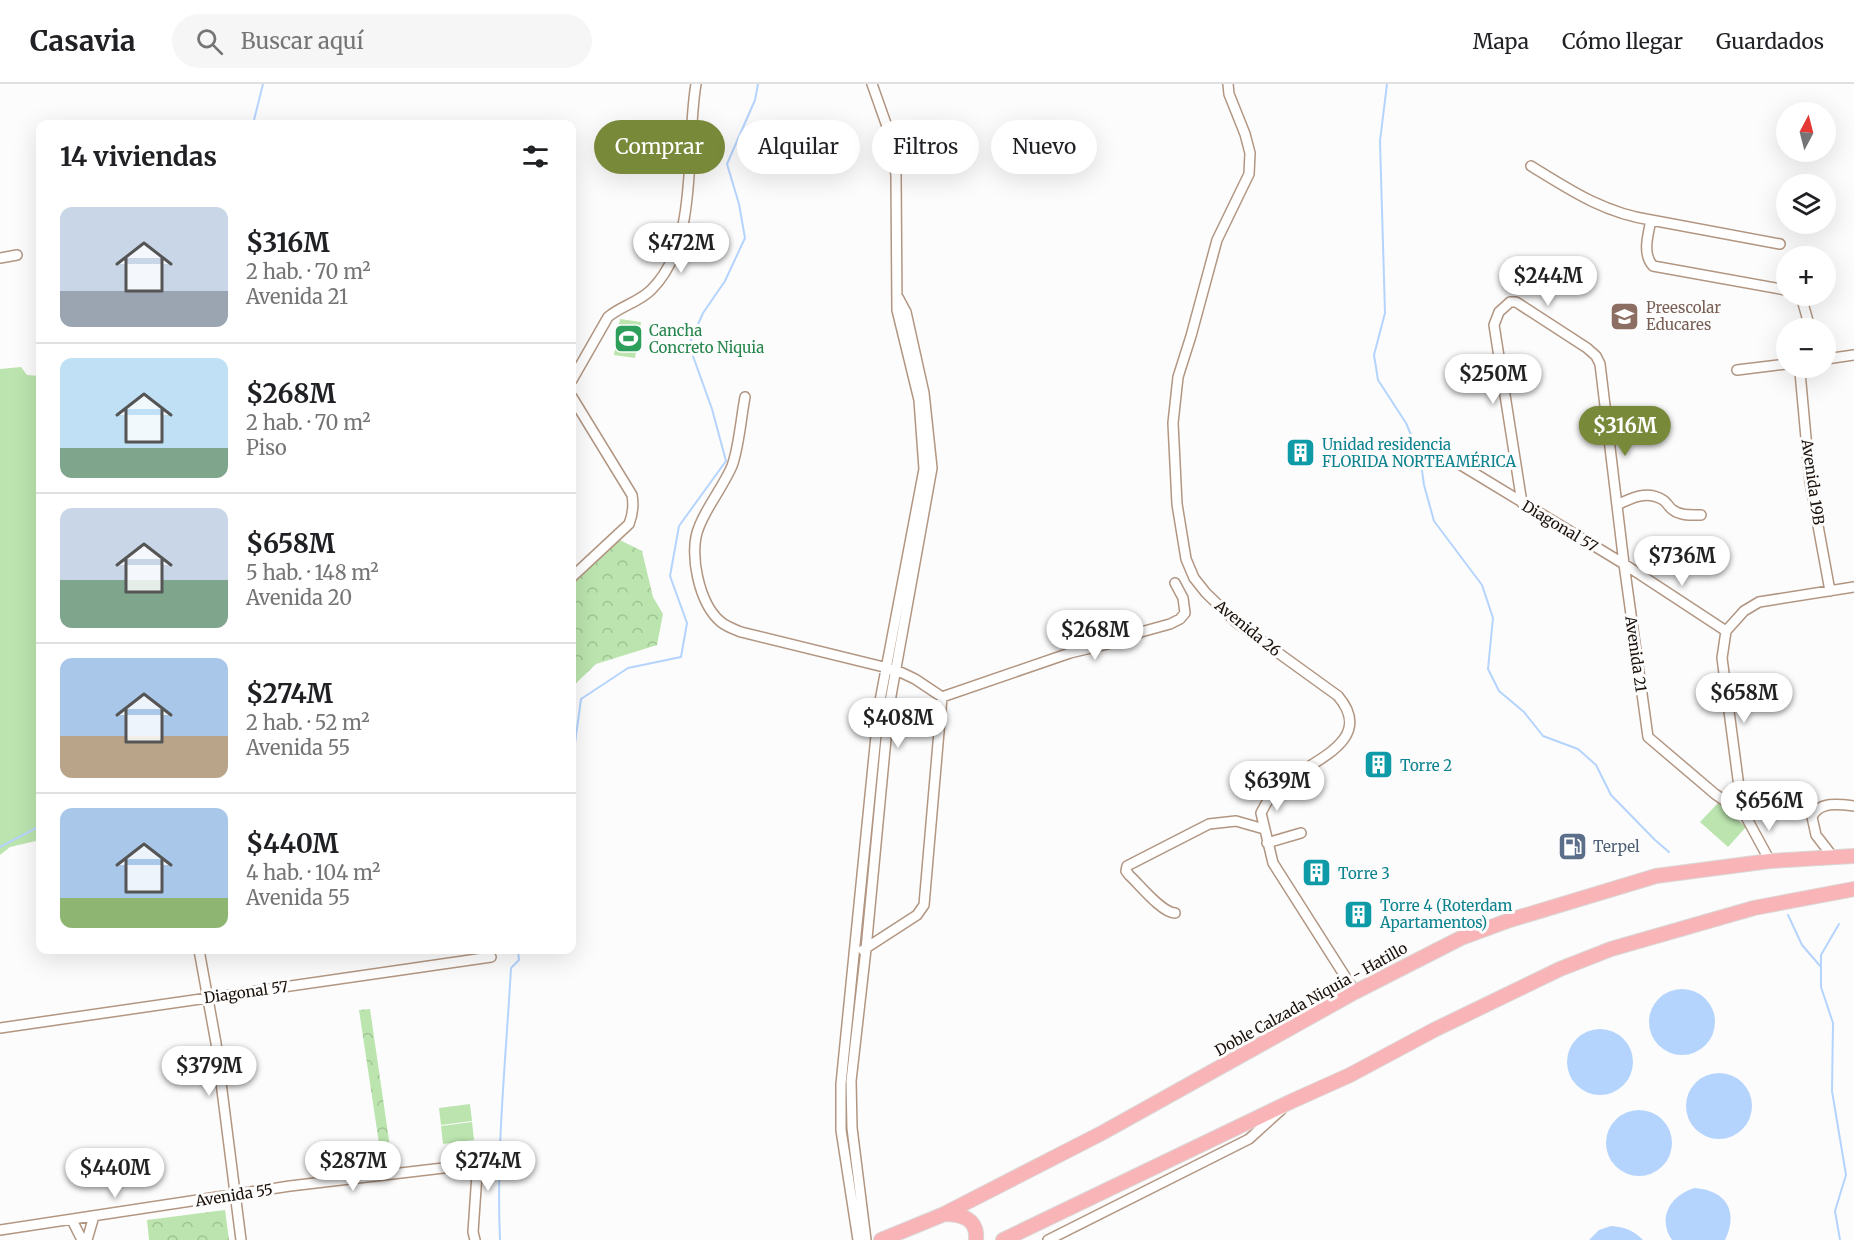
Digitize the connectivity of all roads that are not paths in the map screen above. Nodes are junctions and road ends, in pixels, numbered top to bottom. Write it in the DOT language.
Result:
graph roads {
  1 [pos="696,84"];
  2 [pos="873,84"];
  3 [pos="1228,84"];
  4 [pos="1531,165"];
  5 [pos="1651,220"];
  6 [pos="1780,244"];
  7 [pos="17,255"];
  8 [pos="0,258"];
  9 [pos="1776,288"];
  10 [pos="1854,355"];
  11 [pos="1836,358"];
  12 [pos="1776,365"];
  13 [pos="1737,370"];
  14 [pos="576,373"];
  15 [pos="1802,378"];
  16 [pos="745,397"];
  17 [pos="576,404"];
  18 [pos="1456,462"];
  19 [pos="1522,503"];
  20 [pos="1617,505"];
  21 [pos="1701,515"];
  22 [pos="1624,564"];
  23 [pos="576,570"];
  24 [pos="1175,583"];
  25 [pos="1854,587"];
  26 [pos="1830,591"];
  27 [pos="1726,631"];
  28 [pos="891,669"];
  29 [pos="942,697"];
  30 [pos="1854,806"];
  31 [pos="1745,815"];
  32 [pos="1264,830"];
  33 [pos="1301,833"];
  34 [pos="1267,843"];
  35 [pos="1854,856"];
  36 [pos="1833,857"];
  37 [pos="1770,861"];
  38 [pos="1850,890"];
  39 [pos="866,949"];
  40 [pos="855,952"];
  41 [pos="200,954"];
  42 [pos="491,957"];
  43 [pos="1355,992"];
  44 [pos="208,997"];
  45 [pos="0,1028"];
  46 [pos="1290,1102"];
  47 [pos="235,1196"];
  48 [pos="942,1215"];
  49 [pos="94,1216"];
  50 [pos="72,1220"];
  51 [pos="0,1230"];
  52 [pos="82,1240"];
  53 [pos="87,1240"];
  54 [pos="241,1240"];
  55 [pos="475,1240"];
  56 [pos="858,1240"];
  57 [pos="866,1240"];
  58 [pos="881,1240"];
  59 [pos="976,1240"];
  60 [pos="1003,1240"];
  61 [pos="1048,1240"];
  1 -- 14 [label="street"];
  2 -- 28 [label="street"];
  3 -- 32 [label="street, Avenida 26"];
  4 -- 5 [label="street"];
  5 -- 6 [label="street"];
  5 -- 9 [label="street"];
  7 -- 8 [label="street"];
  10 -- 11 [label="street"];
  12 -- 13 [label="street"];
  15 -- 26 [label="street, Avenida 19B"];
  16 -- 28 [label="street"];
  17 -- 23 [label="street"];
  18 -- 19 [label="street, Diagonal 57"];
  19 -- 20 [label="street, Avenida 21"];
  19 -- 22 [label="street, Diagonal 57"];
  20 -- 21 [label="street"];
  20 -- 22 [label="street, Avenida 21"];
  22 -- 27 [label="street, Diagonal 57"];
  22 -- 31 [label="street, Avenida 21"];
  24 -- 29 [label="street"];
  25 -- 26 [label="street"];
  26 -- 27 [label="street"];
  27 -- 31 [label="street"];
  28 -- 29 [label="street"];
  28 -- 39 [label="street"];
  28 -- 40 [label="street"];
  29 -- 39 [label="street"];
  30 -- 36 [label="street"];
  31 -- 37 [label="street"];
  32 -- 32 [label="street"];
  32 -- 34 [label="street, Avenida 26"];
  33 -- 34 [label="street"];
  34 -- 43 [label="street, Avenida 26"];
  35 -- 36 [label="highway, Doble Calzada Niquia - Hatillo"];
  36 -- 37 [label="highway, Doble Calzada Niquia - Hatillo"];
  37 -- 43 [label="highway, Doble Calzada Niquia - Hatillo"];
  38 -- 46 [label="highway"];
  39 -- 40 [label="street"];
  39 -- 57 [label="street"];
  40 -- 56 [label="street"];
  41 -- 44 [label="street"];
  42 -- 44 [label="street, Diagonal 57"];
  43 -- 48 [label="highway, Doble Calzada Niquia - Hatillo"];
  44 -- 45 [label="street, Diagonal 57"];
  44 -- 47 [label="street"];
  46 -- 60 [label="highway"];
  46 -- 61 [label="street"];
  47 -- 49 [label="street, Avenida 55"];
  47 -- 54 [label="street"];
  47 -- 55 [label="street, Avenida 55"];
  48 -- 58 [label="highway, Doble Calzada Niquia - Hatillo"];
  48 -- 59 [label="highway"];
  49 -- 50 [label="street, Avenida 55"];
  49 -- 53 [label="street"];
  50 -- 51 [label="street, Avenida 55"];
  50 -- 52 [label="street"];
}
